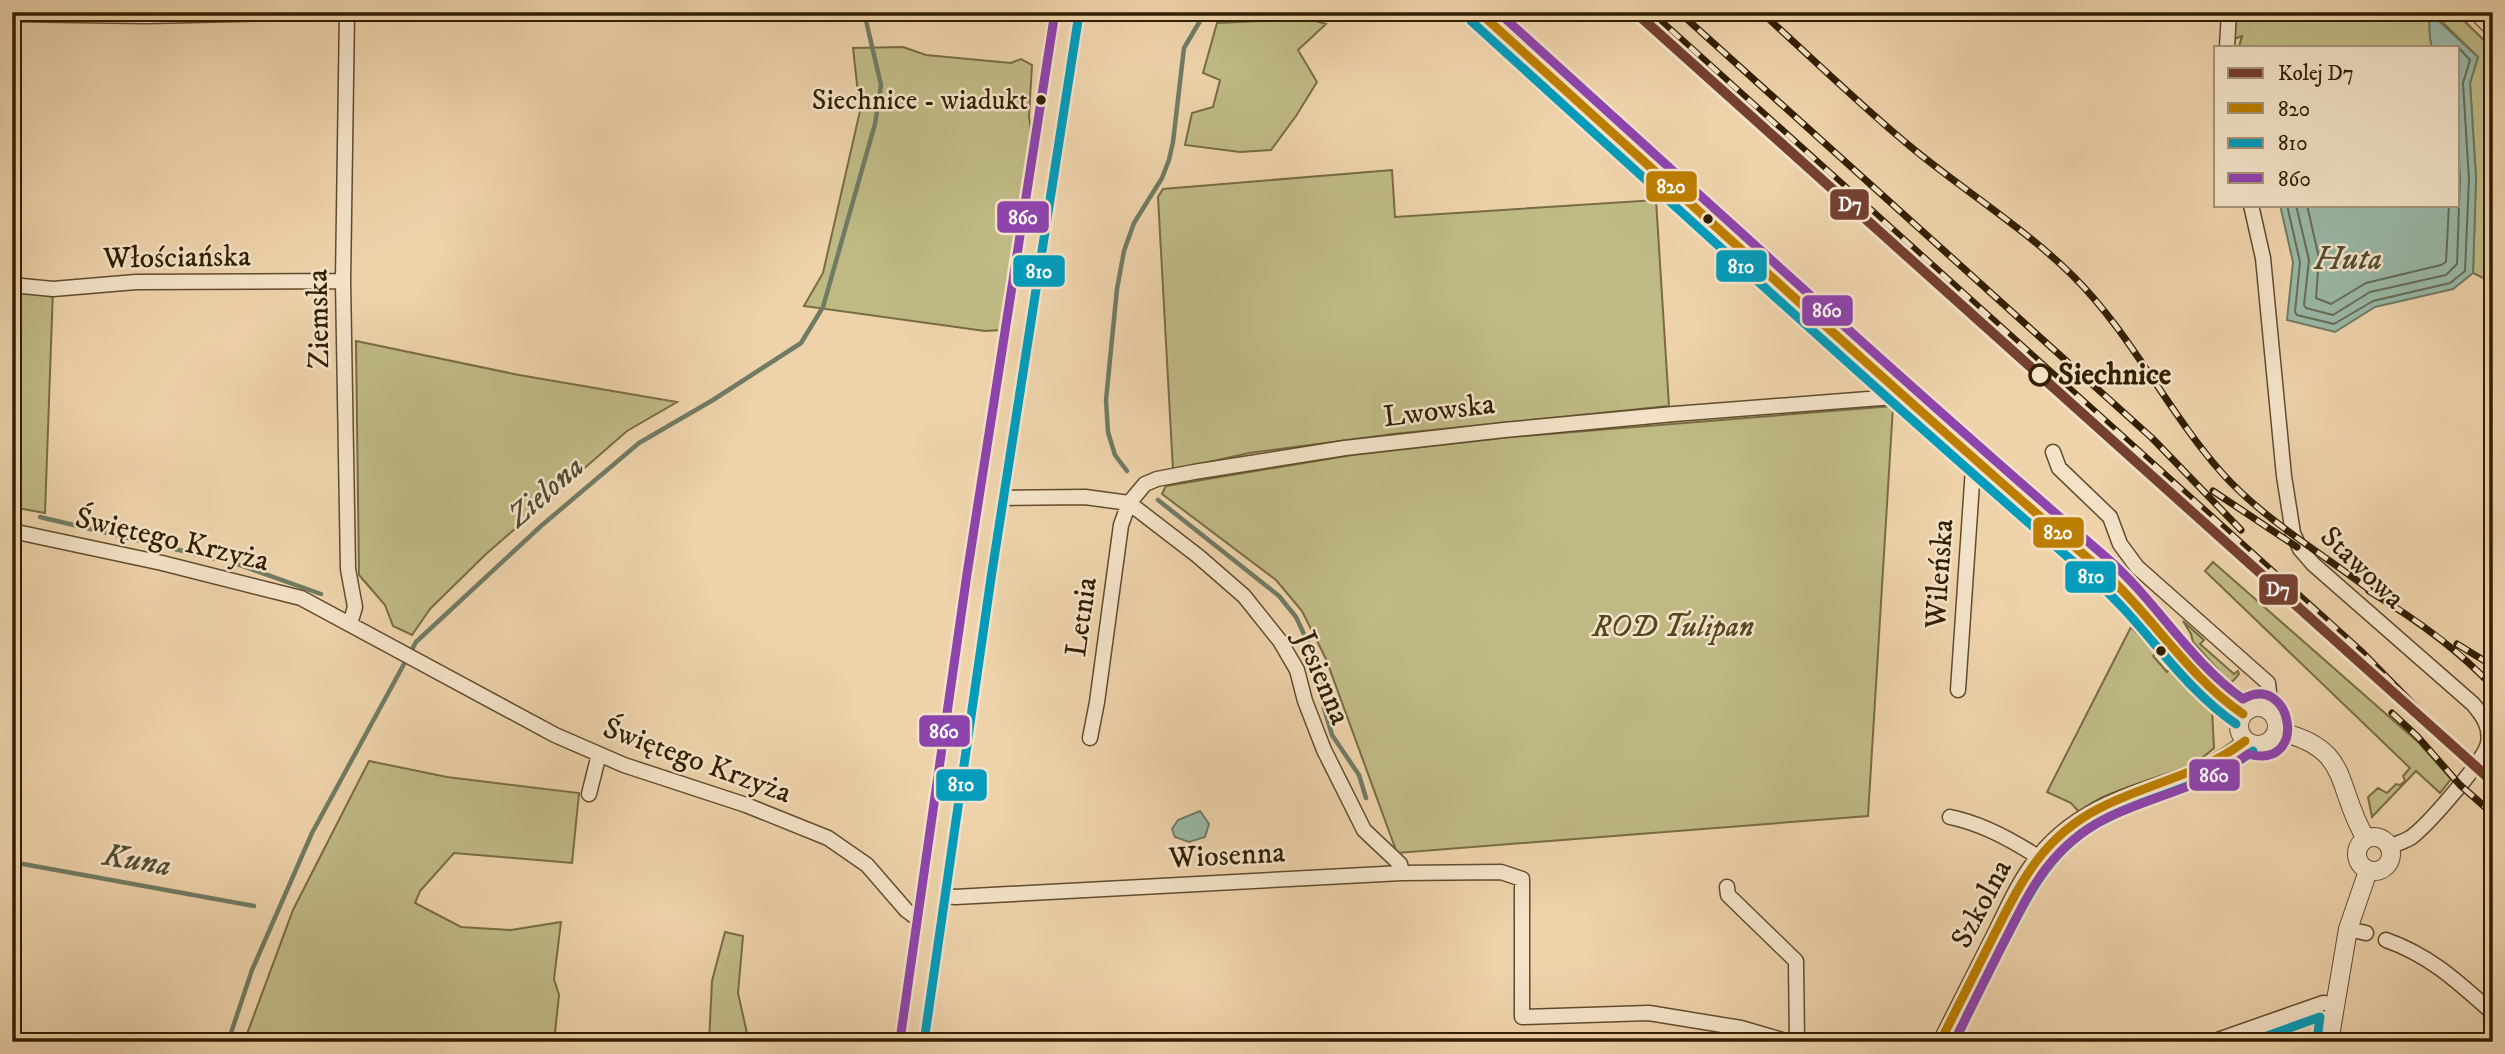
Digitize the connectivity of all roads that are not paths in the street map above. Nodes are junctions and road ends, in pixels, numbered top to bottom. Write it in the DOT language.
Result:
graph roads {
  1 [pos="327,12"];
  2 [pos="347,12"];
  3 [pos="1067,12"];
  4 [pos="1479,12"];
  5 [pos="2229,12"];
  6 [pos="2481,12"];
  7 [pos="12,14"];
  8 [pos="2493,24"];
  9 [pos="2227,46"];
  10 [pos="2251,206"];
  11 [pos="344,281"];
  12 [pos="12,285"];
  13 [pos="1902,393"];
  14 [pos="2053,452"];
  15 [pos="1978,463"];
  16 [pos="992,498"];
  17 [pos="1129,503"];
  18 [pos="12,531"];
  19 [pos="350,624"];
  20 [pos="1958,690"];
  21 [pos="2265,708"];
  22 [pos="2243,714"];
  23 [pos="2277,731"];
  24 [pos="1090,738"];
  25 [pos="2245,741"];
  26 [pos="599,754"];
  27 [pos="589,794"];
  28 [pos="1950,817"];
  29 [pos="2366,839"];
  30 [pos="2389,846"];
  31 [pos="2038,857"];
  32 [pos="2368,871"];
  33 [pos="1402,873"];
  34 [pos="1727,887"];
  35 [pos="934,894"];
  36 [pos="930,918"];
  37 [pos="2348,929"];
  38 [pos="2366,933"];
  39 [pos="2386,940"];
  40 [pos="2334,1004"];
  41 [pos="2493,1013"];
  42 [pos="912,1042"];
  43 [pos="1789,1042"];
  44 [pos="1797,1042"];
  45 [pos="1940,1042"];
  46 [pos="2212,1042"];
  47 [pos="2329,1042"];
  1 -- 7 [label="street"];
  2 -- 11 [label="street, Ziemska"];
  3 -- 16 [label="main road"];
  4 -- 13 [label="street"];
  5 -- 9 [label="street"];
  6 -- 8 [label="main road"];
  10 -- 30 [label="street, Stawowa"];
  11 -- 12 [label="street, Włościańska"];
  11 -- 19 [label="street, Ziemska"];
  13 -- 15 [label="street"];
  13 -- 17 [label="street, Lwowska"];
  14 -- 21 [label="street"];
  15 -- 20 [label="street, Wileńska"];
  15 -- 22 [label="street"];
  16 -- 17 [label="street"];
  16 -- 35 [label="main road"];
  17 -- 24 [label="street, Letnia"];
  17 -- 33 [label="street, Jesienna"];
  18 -- 19 [label="street, Świętego Krzyża"];
  19 -- 26 [label="street, Świętego Krzyża"];
  21 -- 22 [label="street"];
  21 -- 23 [label="street"];
  22 -- 25 [label="street"];
  23 -- 25 [label="street"];
  23 -- 29 [label="street"];
  25 -- 31 [label="street, Szkolna"];
  26 -- 27 [label="street"];
  26 -- 36 [label="street, Świętego Krzyża"];
  28 -- 31 [label="street"];
  29 -- 30 [label="street"];
  29 -- 32 [label="street"];
  30 -- 32 [label="street"];
  31 -- 45 [label="street, Szkolna"];
  32 -- 37 [label="street"];
  33 -- 35 [label="street, Wiosenna"];
  33 -- 43 [label="street, Wiosenna"];
  34 -- 44 [label="street"];
  35 -- 36 [label="main road"];
  36 -- 42 [label="main road"];
  37 -- 38 [label="street"];
  37 -- 40 [label="street"];
  39 -- 41 [label="street"];
  40 -- 46 [label="street"];
  40 -- 47 [label="street"];
}
